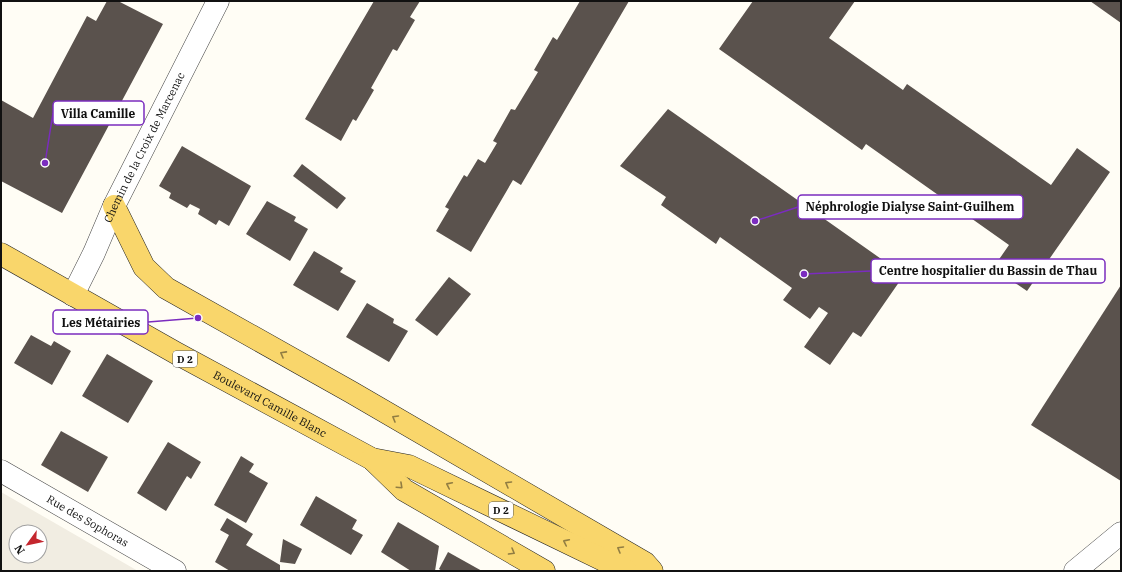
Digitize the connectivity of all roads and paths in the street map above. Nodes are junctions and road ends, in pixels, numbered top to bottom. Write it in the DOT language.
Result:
graph roads {
  1 [pos="218,1"];
  2 [pos="114,206"];
  3 [pos="1,254"];
  4 [pos="73,295"];
  5 [pos="372,459"];
  6 [pos="1,471"];
  7 [pos="1121,533"];
  8 [pos="175,571"];
  9 [pos="544,571"];
  10 [pos="626,571"];
  11 [pos="652,571"];
  12 [pos="1075,571"];
  1 -- 2 [label="street, Chemin de la Croix de Marcenac"];
  2 -- 4 [label="street, Chemin de la Croix de Marcenac"];
  11 -- 2 [label="main road, one-way"];
  3 -- 4 [label="main road, Boulevard Camille Blanc / D 2"];
  4 -- 5 [label="main road, Boulevard Camille Blanc / D 2"];
  5 -- 9 [label="main road, Boulevard Camille Blanc / D 2, one-way"];
  10 -- 5 [label="main road, Boulevard Camille Blanc / D 2, one-way"];
  6 -- 8 [label="street, Rue des Sophoras"];
  7 -- 12 [label="street"];
}
